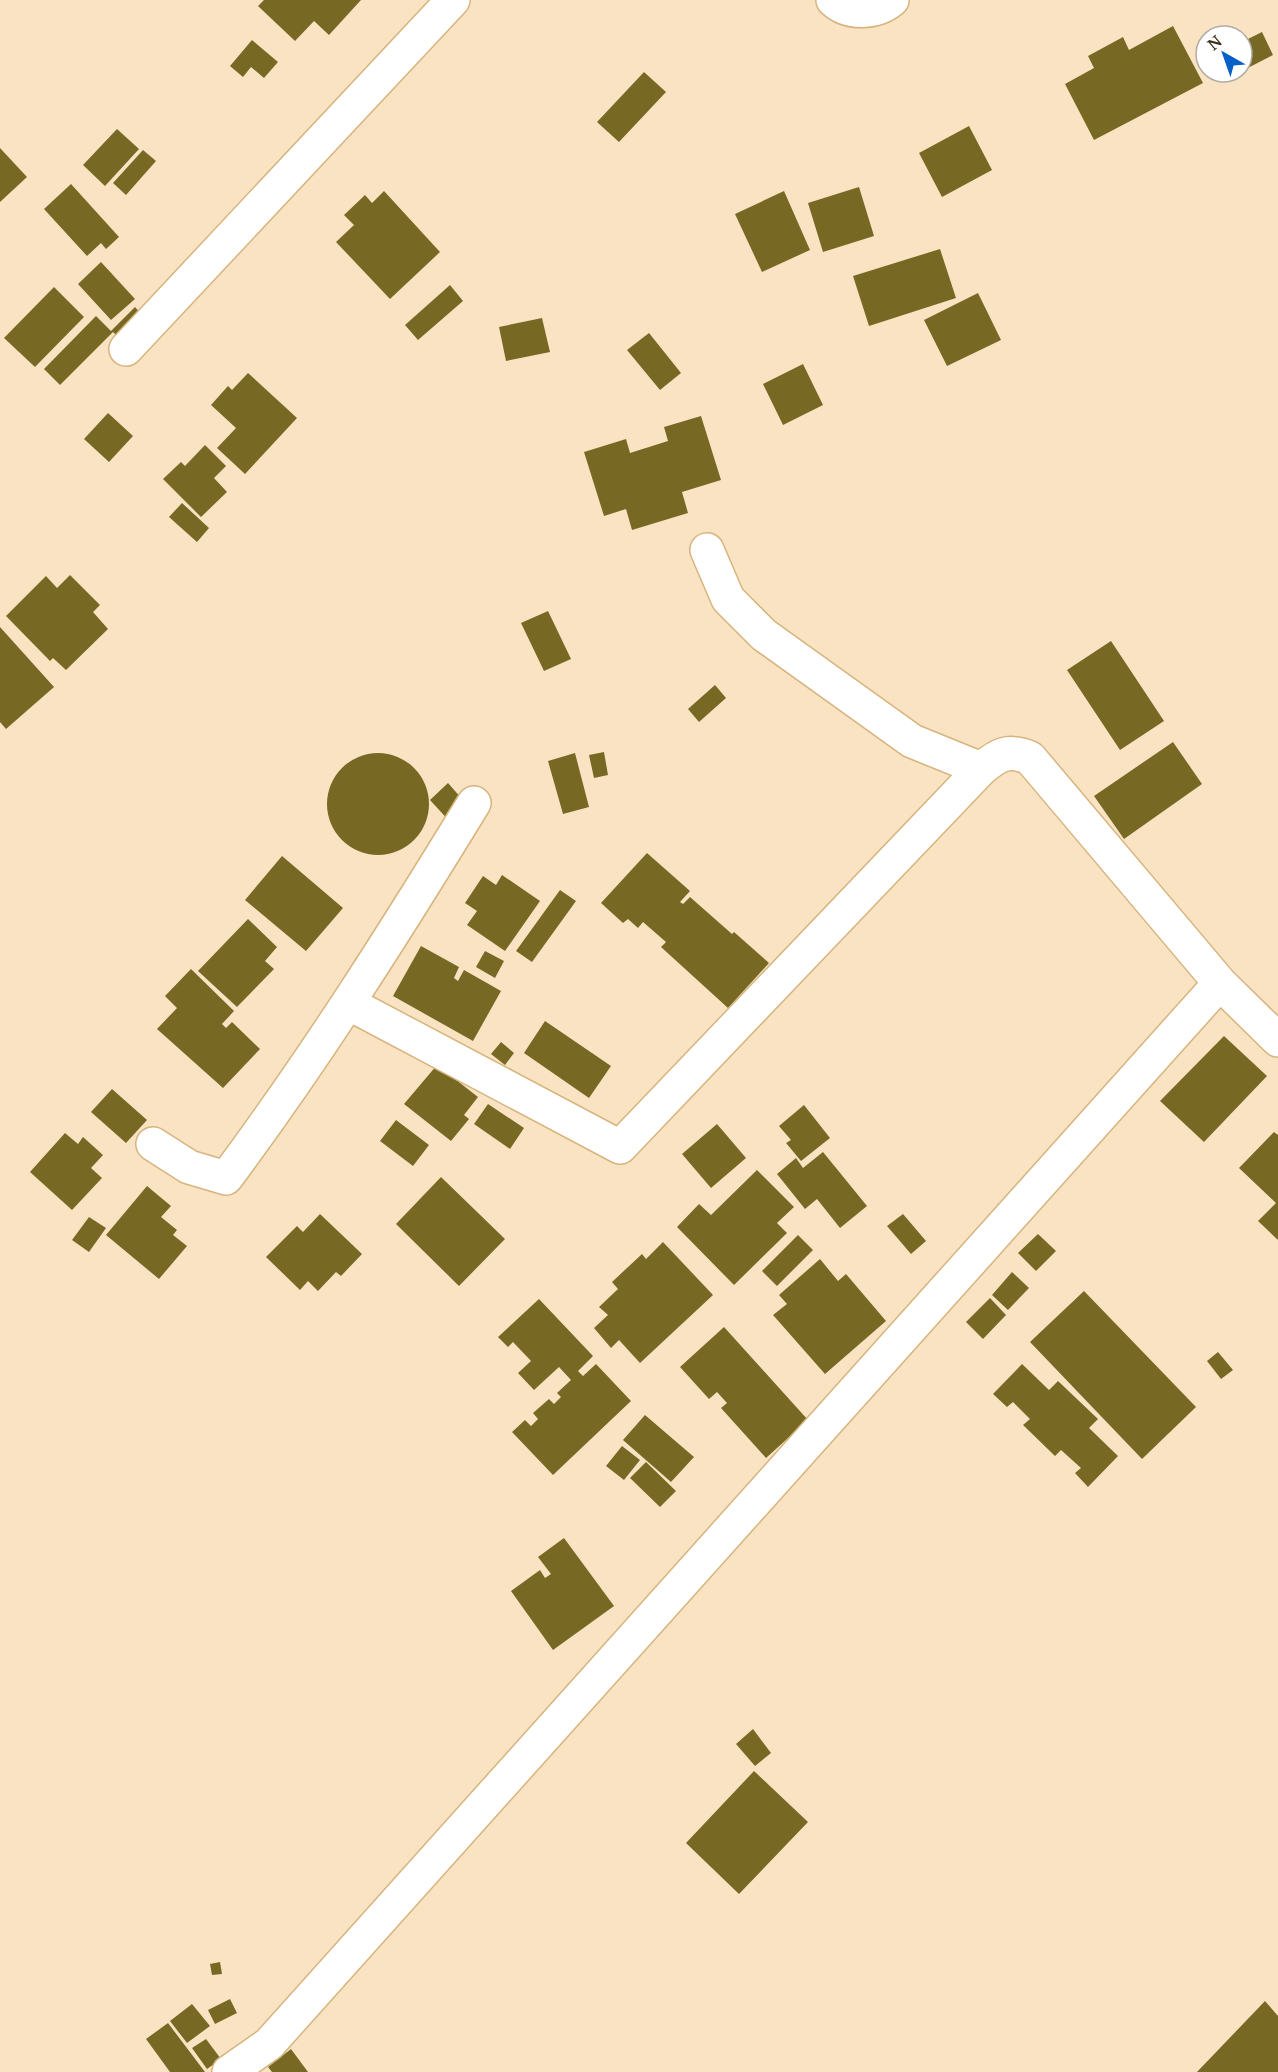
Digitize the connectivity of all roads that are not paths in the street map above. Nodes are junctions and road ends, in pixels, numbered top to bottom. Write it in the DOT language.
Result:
graph roads {
  1 [pos="453,0"];
  2 [pos="833,0"];
  3 [pos="892,0"];
  4 [pos="126,349"];
  5 [pos="707,550"];
  6 [pos="981,769"];
  7 [pos="474,803"];
  8 [pos="1220,983"];
  9 [pos="350,1004"];
  10 [pos="1278,1040"];
  11 [pos="153,1143"];
  12 [pos="229,2072"];
  1 -- 4 [label="street"];
  2 -- 3 [label="street"];
  5 -- 6 [label="street"];
  6 -- 8 [label="street"];
  6 -- 9 [label="street"];
  7 -- 9 [label="street"];
  8 -- 10 [label="street"];
  8 -- 12 [label="street"];
  9 -- 11 [label="street"];
}
